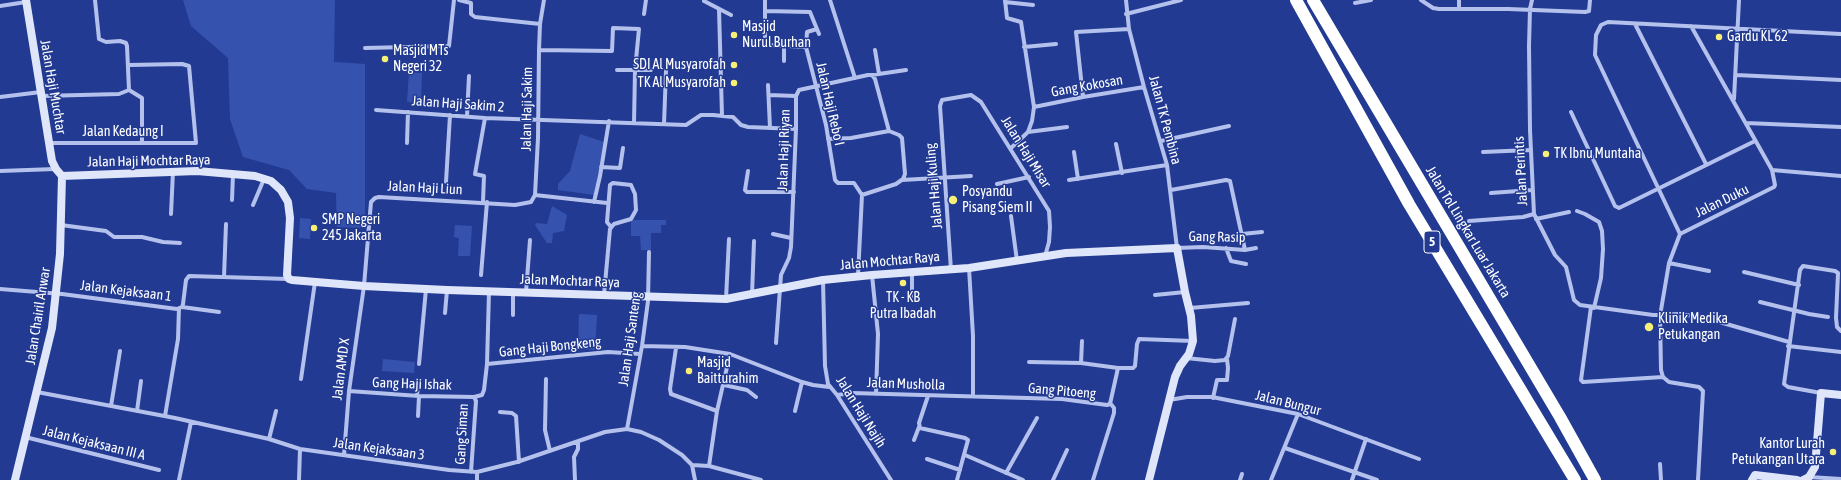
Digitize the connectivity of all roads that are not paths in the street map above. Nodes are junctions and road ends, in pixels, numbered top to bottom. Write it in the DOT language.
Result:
graph roads {
  1 [pos="95,0"];
  2 [pos="454,0"];
  3 [pos="459,0"];
  4 [pos="544,0"];
  5 [pos="646,0"];
  6 [pos="765,0"];
  7 [pos="830,0"];
  8 [pos="1126,0"];
  9 [pos="1182,0"];
  10 [pos="1296,0"];
  11 [pos="1313,0"];
  12 [pos="1370,0"];
  13 [pos="1421,0"];
  14 [pos="1459,0"];
  15 [pos="1532,0"];
  16 [pos="1590,0"];
  17 [pos="1739,0"];
  18 [pos="26,1"];
  19 [pos="704,1"];
  20 [pos="1005,1"];
  21 [pos="1355,3"];
  22 [pos="1033,5"];
  23 [pos="0,6"];
  24 [pos="719,9"];
  25 [pos="1459,9"];
  26 [pos="1530,9"];
  27 [pos="765,12"];
  28 [pos="644,14"];
  29 [pos="1126,14"];
  30 [pos="731,15"];
  31 [pos="540,24"];
  32 [pos="1635,24"];
  33 [pos="1691,26"];
  34 [pos="817,29"];
  35 [pos="1129,29"];
  36 [pos="1737,29"];
  37 [pos="819,34"];
  38 [pos="1841,34"];
  39 [pos="1056,44"];
  40 [pos="784,45"];
  41 [pos="806,47"];
  42 [pos="1024,47"];
  43 [pos="365,48"];
  44 [pos="539,50"];
  45 [pos="875,50"];
  46 [pos="784,61"];
  47 [pos="129,65"];
  48 [pos="617,70"];
  49 [pos="635,70"];
  50 [pos="652,70"];
  51 [pos="906,70"];
  52 [pos="666,71"];
  53 [pos="879,74"];
  54 [pos="1736,75"];
  55 [pos="469,76"];
  56 [pos="873,77"];
  57 [pos="855,78"];
  58 [pos="1841,80"];
  59 [pos="768,85"];
  60 [pos="816,87"];
  61 [pos="1144,88"];
  62 [pos="129,90"];
  63 [pos="42,94"];
  64 [pos="769,96"];
  65 [pos="796,96"];
  66 [pos="0,97"];
  67 [pos="1083,97"];
  68 [pos="942,100"];
  69 [pos="1734,100"];
  70 [pos="1034,108"];
  71 [pos="376,110"];
  72 [pos="408,112"];
  73 [pos="1571,112"];
  74 [pos="450,115"];
  75 [pos="467,116"];
  76 [pos="722,116"];
  77 [pos="485,118"];
  78 [pos="538,119"];
  79 [pos="609,121"];
  80 [pos="634,123"];
  81 [pos="1746,123"];
  82 [pos="664,124"];
  83 [pos="1067,126"];
  84 [pos="1229,126"];
  85 [pos="1841,127"];
  86 [pos="770,128"];
  87 [pos="796,129"];
  88 [pos="889,131"];
  89 [pos="1028,132"];
  90 [pos="828,139"];
  91 [pos="1161,141"];
  92 [pos="1755,141"];
  93 [pos="142,143"];
  94 [pos="50,144"];
  95 [pos="407,144"];
  96 [pos="1116,144"];
  97 [pos="623,148"];
  98 [pos="1011,148"];
  99 [pos="1530,150"];
  100 [pos="1074,152"];
  101 [pos="1483,152"];
  102 [pos="1706,164"];
  103 [pos="1167,165"];
  104 [pos="601,167"];
  105 [pos="56,169"];
  106 [pos="1772,170"];
  107 [pos="0,171"];
  108 [pos="173,171"];
  109 [pos="748,171"];
  110 [pos="1122,173"];
  111 [pos="232,174"];
  112 [pos="62,176"];
  113 [pos="970,176"];
  114 [pos="1029,176"];
  115 [pos="1841,176"];
  116 [pos="264,178"];
  117 [pos="945,179"];
  118 [pos="1078,179"];
  119 [pos="902,180"];
  120 [pos="1069,180"];
  121 [pos="446,182"];
  122 [pos="997,184"];
  123 [pos="1658,188"];
  124 [pos="1171,190"];
  125 [pos="1532,190"];
  126 [pos="794,192"];
  127 [pos="1491,193"];
  128 [pos="535,195"];
  129 [pos="862,195"];
  130 [pos="232,200"];
  131 [pos="485,202"];
  132 [pos="594,202"];
  133 [pos="607,203"];
  134 [pos="253,206"];
  135 [pos="1577,211"];
  136 [pos="1569,212"];
  137 [pos="171,214"];
  138 [pos="1534,214"];
  139 [pos="1011,216"];
  140 [pos="1536,220"];
  141 [pos="1469,221"];
  142 [pos="226,224"];
  143 [pos="61,225"];
  144 [pos="611,227"];
  145 [pos="1262,232"];
  146 [pos="773,234"];
  147 [pos="1242,234"];
  148 [pos="1680,234"];
  149 [pos="791,238"];
  150 [pos="530,240"];
  151 [pos="729,240"];
  152 [pos="754,241"];
  153 [pos="180,243"];
  154 [pos="1177,248"];
  155 [pos="1226,248"];
  156 [pos="1256,248"];
  157 [pos="1244,250"];
  158 [pos="649,252"];
  159 [pos="1044,256"];
  160 [pos="1017,260"];
  161 [pos="1669,263"];
  162 [pos="1246,264"];
  163 [pos="969,268"];
  164 [pos="951,270"];
  165 [pos="1710,271"];
  166 [pos="912,272"];
  167 [pos="1744,272"];
  168 [pos="481,275"];
  169 [pos="872,275"];
  170 [pos="858,276"];
  171 [pos="224,277"];
  172 [pos="289,278"];
  173 [pos="823,280"];
  174 [pos="315,282"];
  175 [pos="1798,285"];
  176 [pos="364,286"];
  177 [pos="426,289"];
  178 [pos="780,289"];
  179 [pos="0,290"];
  180 [pos="447,290"];
  181 [pos="489,292"];
  182 [pos="513,292"];
  183 [pos="526,292"];
  184 [pos="1185,292"];
  185 [pos="56,294"];
  186 [pos="604,295"];
  187 [pos="752,295"];
  188 [pos="1155,295"];
  189 [pos="648,296"];
  190 [pos="912,297"];
  191 [pos="726,299"];
  192 [pos="1760,302"];
  193 [pos="1248,303"];
  194 [pos="1593,307"];
  195 [pos="180,308"];
  196 [pos="1190,308"];
  197 [pos="1794,310"];
  198 [pos="219,312"];
  199 [pos="445,313"];
  200 [pos="513,315"];
  201 [pos="1660,316"];
  202 [pos="1828,317"];
  203 [pos="1235,319"];
  204 [pos="1841,331"];
  205 [pos="1193,341"];
  206 [pos="1082,342"];
  207 [pos="776,344"];
  208 [pos="1789,344"];
  209 [pos="642,346"];
  210 [pos="676,348"];
  211 [pos="120,352"];
  212 [pos="1841,352"];
  213 [pos="640,354"];
  214 [pos="730,354"];
  215 [pos="1188,359"];
  216 [pos="1227,359"];
  217 [pos="1029,362"];
  218 [pos="1081,363"];
  219 [pos="419,364"];
  220 [pos="487,364"];
  221 [pos="1118,368"];
  222 [pos="1663,377"];
  223 [pos="546,378"];
  224 [pos="301,379"];
  225 [pos="141,381"];
  226 [pos="802,382"];
  227 [pos="418,384"];
  228 [pos="724,385"];
  229 [pos="830,387"];
  230 [pos="349,391"];
  231 [pos="37,392"];
  232 [pos="1820,393"];
  233 [pos="876,394"];
  234 [pos="837,395"];
  235 [pos="1841,395"];
  236 [pos="418,396"];
  237 [pos="928,396"];
  238 [pos="973,396"];
  239 [pos="474,397"];
  240 [pos="756,397"];
  241 [pos="995,398"];
  242 [pos="1213,398"];
  243 [pos="1170,400"];
  244 [pos="1110,402"];
  245 [pos="111,406"];
  246 [pos="137,411"];
  247 [pos="276,411"];
  248 [pos="717,411"];
  249 [pos="500,412"];
  250 [pos="795,412"];
  251 [pos="1298,414"];
  252 [pos="165,416"];
  253 [pos="418,416"];
  254 [pos="1037,418"];
  255 [pos="191,422"];
  256 [pos="919,426"];
  257 [pos="627,429"];
  258 [pos="25,437"];
  259 [pos="269,438"];
  260 [pos="1366,439"];
  261 [pos="914,440"];
  262 [pos="578,441"];
  263 [pos="1285,448"];
  264 [pos="300,449"];
  265 [pos="1067,450"];
  266 [pos="550,451"];
  267 [pos="344,455"];
  268 [pos="964,455"];
  269 [pos="927,459"];
  270 [pos="1419,459"];
  271 [pos="519,462"];
  272 [pos="1660,464"];
  273 [pos="692,465"];
  274 [pos="709,466"];
  275 [pos="159,470"];
  276 [pos="960,470"];
  277 [pos="471,472"];
  278 [pos="477,472"];
  279 [pos="1355,472"];
  280 [pos="1006,473"];
  281 [pos="1242,474"];
  282 [pos="748,478"];
  283 [pos="1806,478"];
  284 [pos="1841,479"];
  285 [pos="15,480"];
  286 [pos="179,480"];
  287 [pos="299,480"];
  288 [pos="477,480"];
  289 [pos="575,480"];
  290 [pos="695,480"];
  291 [pos="761,480"];
  292 [pos="891,480"];
  293 [pos="957,480"];
  294 [pos="1023,480"];
  295 [pos="1053,480"];
  296 [pos="1093,480"];
  297 [pos="1149,480"];
  298 [pos="1240,480"];
  299 [pos="1271,480"];
  300 [pos="1352,480"];
  301 [pos="1377,480"];
  302 [pos="1575,480"];
  303 [pos="1595,480"];
  304 [pos="1661,480"];
  305 [pos="1698,480"];
  306 [pos="1752,480"];
  307 [pos="1797,480"];
  1 -- 47 [label="street"];
  2 -- 43 [label="street"];
  3 -- 31 [label="street"];
  4 -- 31 [label="street, Jalan Haji Sakim"];
  5 -- 28 [label="street"];
  6 -- 27 [label="street"];
  7 -- 57 [label="street"];
  8 -- 29 [label="street, Jalan TK Pembina"];
  9 -- 29 [label="street"];
  10 -- 302 [label="highway, 5"];
  11 -- 303 [label="highway, Jalan Tol Lingkar Luar Jakarta / 5"];
  12 -- 21 [label="street"];
  13 -- 25 [label="street"];
  14 -- 25 [label="street"];
  15 -- 26 [label="street, Jalan Perintis"];
  16 -- 26 [label="street"];
  17 -- 36 [label="street"];
  18 -- 23 [label="street"];
  18 -- 63 [label="street, Jalan Haji Muchtar"];
  19 -- 24 [label="street"];
  20 -- 22 [label="street"];
  20 -- 42 [label="street"];
  24 -- 30 [label="street"];
  24 -- 76 [label="street"];
  25 -- 26 [label="street"];
  26 -- 99 [label="street, Jalan Perintis"];
  27 -- 34 [label="street"];
  27 -- 40 [label="street, Jalan Haji Rebo I"];
  29 -- 35 [label="street, Jalan TK Pembina"];
  31 -- 44 [label="street, Jalan Haji Sakim"];
  32 -- 33 [label="street"];
  32 -- 102 [label="street"];
  32 -- 123 [label="street"];
  33 -- 36 [label="street"];
  33 -- 69 [label="street"];
  34 -- 37 [label="street"];
  34 -- 41 [label="street"];
  35 -- 61 [label="street, Jalan TK Pembina"];
  35 -- 67 [label="street"];
  36 -- 38 [label="street"];
  36 -- 54 [label="street"];
  39 -- 42 [label="street"];
  40 -- 41 [label="street, Jalan Haji Rebo I"];
  40 -- 46 [label="street"];
  41 -- 60 [label="street, Jalan Haji Rebo I"];
  42 -- 70 [label="street"];
  44 -- 49 [label="street"];
  44 -- 78 [label="street, Jalan Haji Sakim"];
  45 -- 53 [label="street"];
  47 -- 62 [label="street"];
  47 -- 93 [label="street, Jalan Kedaung I"];
  48 -- 49 [label="street"];
  49 -- 50 [label="street"];
  49 -- 80 [label="street"];
  51 -- 53 [label="street, Jalan Haji Riyan"];
  52 -- 82 [label="street"];
  53 -- 56 [label="street, Jalan Haji Riyan"];
  54 -- 58 [label="street"];
  54 -- 69 [label="street"];
  55 -- 75 [label="street"];
  56 -- 57 [label="street, Jalan Haji Riyan"];
  56 -- 88 [label="street"];
  57 -- 60 [label="street, Jalan Haji Riyan"];
  59 -- 64 [label="street"];
  60 -- 65 [label="street, Jalan Haji Riyan"];
  60 -- 90 [label="street, Jalan Haji Rebo I"];
  61 -- 67 [label="street, Gang Kokosan"];
  61 -- 91 [label="street, Jalan TK Pembina"];
  62 -- 63 [label="street"];
  62 -- 93 [label="street"];
  63 -- 66 [label="street"];
  63 -- 94 [label="street, Jalan Haji Muchtar"];
  64 -- 65 [label="street"];
  64 -- 86 [label="street"];
  65 -- 87 [label="street, Jalan Haji Riyan"];
  67 -- 70 [label="street, Gang Kokosan"];
  68 -- 98 [label="street, Jalan Haji Misar"];
  68 -- 117 [label="street, Jalan Haji Kuling"];
  69 -- 81 [label="street"];
  70 -- 89 [label="street"];
  71 -- 72 [label="street, Jalan Haji Sakim 2"];
  72 -- 74 [label="street, Jalan Haji Sakim 2"];
  72 -- 95 [label="street"];
  73 -- 123 [label="street"];
  74 -- 75 [label="street, Jalan Haji Sakim 2"];
  74 -- 121 [label="street"];
  75 -- 77 [label="street, Jalan Haji Sakim 2"];
  76 -- 82 [label="street, Jalan Haji Sakim 2"];
  76 -- 86 [label="street, Jalan Haji Sakim 2"];
  77 -- 78 [label="street, Jalan Haji Sakim 2"];
  77 -- 131 [label="street"];
  78 -- 79 [label="street, Jalan Haji Sakim 2"];
  78 -- 128 [label="street, Jalan Haji Sakim"];
  79 -- 80 [label="street, Jalan Haji Sakim 2"];
  79 -- 104 [label="street"];
  80 -- 82 [label="street, Jalan Haji Sakim 2"];
  81 -- 85 [label="street"];
  81 -- 92 [label="street"];
  83 -- 89 [label="street"];
  84 -- 91 [label="street"];
  86 -- 87 [label="street, Jalan Haji Sakim 2"];
  87 -- 126 [label="street, Jalan Haji Riyan"];
  88 -- 90 [label="street"];
  88 -- 119 [label="street"];
  89 -- 98 [label="street"];
  90 -- 129 [label="street, Jalan Haji Rebo I"];
  91 -- 103 [label="street, Jalan TK Pembina"];
  92 -- 102 [label="street"];
  92 -- 106 [label="street"];
  93 -- 94 [label="street, Jalan Kedaung I"];
  94 -- 105 [label="street, Jalan Haji Muchtar"];
  96 -- 110 [label="street"];
  97 -- 104 [label="street"];
  98 -- 114 [label="street, Jalan Haji Misar"];
  99 -- 101 [label="street"];
  99 -- 125 [label="street, Jalan Perintis"];
  100 -- 118 [label="street"];
  102 -- 123 [label="street"];
  103 -- 110 [label="street"];
  103 -- 124 [label="street, Jalan TK Pembina"];
  104 -- 132 [label="street"];
  105 -- 107 [label="street"];
  105 -- 112 [label="street, Jalan Haji Muchtar"];
  106 -- 115 [label="street"];
  106 -- 148 [label="street, Jalan Duku"];
  108 -- 111 [label="street, Jalan Haji Mochtar Raya"];
  108 -- 112 [label="street, Jalan Haji Mochtar Raya"];
  108 -- 137 [label="street"];
  109 -- 126 [label="street"];
  110 -- 118 [label="street"];
  111 -- 116 [label="street, Jalan Haji Mochtar Raya"];
  111 -- 130 [label="street"];
  112 -- 143 [label="street, Jalan Chairil Anwar"];
  113 -- 117 [label="street"];
  114 -- 122 [label="street"];
  114 -- 159 [label="street, Jalan Haji Misar"];
  116 -- 134 [label="street"];
  116 -- 172 [label="street, Jalan Haji Mochtar Raya"];
  117 -- 119 [label="street"];
  117 -- 164 [label="street, Jalan Haji Kuling"];
  118 -- 120 [label="street"];
  119 -- 129 [label="street"];
  123 -- 148 [label="street"];
  124 -- 147 [label="street"];
  124 -- 154 [label="street, Jalan TK Pembina"];
  125 -- 127 [label="street"];
  125 -- 138 [label="street, Jalan Perintis"];
  126 -- 149 [label="street, Jalan Haji Riyan"];
  128 -- 131 [label="street, Jalan Haji Liun"];
  128 -- 132 [label="street"];
  129 -- 170 [label="street"];
  131 -- 168 [label="street"];
  131 -- 176 [label="street, Jalan Haji Liun"];
  132 -- 133 [label="street"];
  133 -- 144 [label="street"];
  133 -- 144 [label="street"];
  135 -- 194 [label="street"];
  136 -- 140 [label="street"];
  138 -- 140 [label="street, Jalan Perintis"];
  138 -- 141 [label="street"];
  139 -- 160 [label="street"];
  140 -- 194 [label="street, Jalan Perintis"];
  142 -- 171 [label="street"];
  143 -- 153 [label="street"];
  143 -- 185 [label="street, Jalan Chairil Anwar"];
  144 -- 186 [label="street"];
  145 -- 147 [label="street"];
  146 -- 149 [label="street"];
  147 -- 157 [label="street"];
  148 -- 161 [label="street"];
  149 -- 178 [label="street, Jalan Haji Riyan"];
  150 -- 183 [label="street"];
  151 -- 191 [label="street"];
  152 -- 187 [label="street"];
  154 -- 155 [label="street, Gang Rasip"];
  154 -- 159 [label="street, Jalan Mochtar Raya"];
  154 -- 184 [label="street"];
  155 -- 157 [label="street, Gang Rasip"];
  155 -- 162 [label="street"];
  156 -- 157 [label="street, Gang Rasip"];
  158 -- 189 [label="street, Jalan Haji Santeng"];
  159 -- 160 [label="street, Jalan Mochtar Raya"];
  160 -- 163 [label="street, Jalan Mochtar Raya"];
  161 -- 165 [label="street"];
  161 -- 201 [label="street"];
  163 -- 164 [label="street, Jalan Mochtar Raya"];
  163 -- 238 [label="street"];
  164 -- 166 [label="street, Jalan Mochtar Raya"];
  166 -- 169 [label="street, Jalan Mochtar Raya"];
  166 -- 190 [label="street"];
  167 -- 175 [label="street"];
  169 -- 170 [label="street, Jalan Mochtar Raya"];
  169 -- 233 [label="street"];
  170 -- 173 [label="street, Jalan Mochtar Raya"];
  171 -- 172 [label="street, Jalan Kejaksaan 1"];
  171 -- 195 [label="street, Jalan Kejaksaan 1"];
  172 -- 174 [label="street"];
  173 -- 178 [label="street, Jalan Mochtar Raya"];
  173 -- 229 [label="street, Jalan Haji Najih"];
  174 -- 176 [label="street"];
  174 -- 224 [label="street"];
  175 -- 197 [label="street"];
  175 -- 204 [label="street"];
  176 -- 177 [label="street, Jalan Mochtar Raya"];
  176 -- 230 [label="street, Jalan AMD X"];
  177 -- 180 [label="street, Jalan Mochtar Raya"];
  177 -- 219 [label="street"];
  178 -- 187 [label="street, Jalan Mochtar Raya"];
  178 -- 207 [label="street, Jalan Haji Riyan"];
  179 -- 185 [label="street, Jalan Kejaksaan 1"];
  180 -- 181 [label="street, Jalan Mochtar Raya"];
  180 -- 199 [label="street"];
  181 -- 182 [label="street, Jalan Mochtar Raya"];
  181 -- 220 [label="street"];
  182 -- 183 [label="street, Jalan Mochtar Raya"];
  182 -- 200 [label="street"];
  183 -- 186 [label="street, Jalan Mochtar Raya"];
  184 -- 188 [label="street"];
  184 -- 196 [label="street"];
  185 -- 195 [label="street, Jalan Kejaksaan 1"];
  185 -- 231 [label="street, Jalan Chairil Anwar"];
  186 -- 189 [label="street, Jalan Mochtar Raya"];
  187 -- 191 [label="street, Jalan Mochtar Raya"];
  189 -- 191 [label="street, Jalan Mochtar Raya"];
  189 -- 209 [label="street, Jalan Haji Santeng"];
  192 -- 197 [label="street"];
  193 -- 196 [label="street"];
  194 -- 201 [label="street, Jalan Perintis"];
  194 -- 222 [label="street"];
  195 -- 198 [label="street"];
  195 -- 252 [label="street"];
  196 -- 205 [label="street"];
  197 -- 202 [label="street"];
  197 -- 208 [label="street"];
  201 -- 208 [label="street, Jalan Perintis"];
  201 -- 222 [label="street"];
  203 -- 216 [label="street"];
  205 -- 215 [label="street"];
  205 -- 221 [label="street"];
  206 -- 218 [label="street"];
  208 -- 212 [label="street, Jalan Perintis"];
  208 -- 232 [label="street"];
  209 -- 210 [label="street"];
  209 -- 213 [label="street, Jalan Haji Santeng"];
  210 -- 214 [label="street"];
  210 -- 248 [label="street"];
  211 -- 245 [label="street"];
  213 -- 220 [label="street, Gang Haji Bongkeng"];
  213 -- 257 [label="street, Jalan Haji Santeng"];
  214 -- 226 [label="street"];
  214 -- 228 [label="street"];
  215 -- 216 [label="street"];
  215 -- 243 [label="street"];
  216 -- 242 [label="street"];
  217 -- 218 [label="street"];
  218 -- 221 [label="street"];
  220 -- 239 [label="street"];
  221 -- 244 [label="street, Gang Pitoeng"];
  222 -- 305 [label="street"];
  223 -- 266 [label="street"];
  225 -- 246 [label="street"];
  226 -- 229 [label="street"];
  226 -- 250 [label="street"];
  227 -- 236 [label="street"];
  228 -- 240 [label="street"];
  228 -- 248 [label="street"];
  229 -- 234 [label="street, Jalan Haji Najih"];
  230 -- 236 [label="street, Gang Haji Ishak"];
  230 -- 267 [label="street, Jalan AMD X"];
  231 -- 245 [label="street, Jalan Kejaksaan 3"];
  231 -- 258 [label="street, Jalan Chairil Anwar"];
  232 -- 235 [label="street"];
  232 -- 283 [label="street"];
  233 -- 234 [label="street, Jalan Musholla"];
  233 -- 237 [label="street, Jalan Musholla"];
  234 -- 292 [label="street, Jalan Haji Najih"];
  236 -- 239 [label="street, Gang Haji Ishak"];
  236 -- 253 [label="street"];
  237 -- 238 [label="street, Jalan Musholla"];
  237 -- 256 [label="street"];
  238 -- 241 [label="street, Jalan Musholla"];
  239 -- 277 [label="street, Gang Siman"];
  241 -- 244 [label="street, Gang Pitoeng"];
  242 -- 243 [label="street, Jalan Bungur"];
  242 -- 251 [label="street, Jalan Bungur"];
  243 -- 297 [label="street"];
  244 -- 296 [label="street"];
  245 -- 246 [label="street, Jalan Kejaksaan 3"];
  246 -- 252 [label="street, Jalan Kejaksaan 3"];
  247 -- 259 [label="street"];
  248 -- 274 [label="street"];
  249 -- 271 [label="street"];
  251 -- 260 [label="street, Jalan Bungur"];
  251 -- 263 [label="street"];
  252 -- 255 [label="street, Jalan Kejaksaan 3"];
  254 -- 280 [label="street"];
  255 -- 259 [label="street, Jalan Kejaksaan 3"];
  255 -- 286 [label="street"];
  256 -- 261 [label="street"];
  256 -- 268 [label="street"];
  257 -- 262 [label="street, Jalan Kejaksaan 3"];
  257 -- 273 [label="street, Jalan Kejaksaan 3"];
  258 -- 275 [label="street, Jalan Kejaksaan III A"];
  258 -- 285 [label="street, Jalan Chairil Anwar"];
  259 -- 264 [label="street, Jalan Kejaksaan 3"];
  260 -- 270 [label="street, Jalan Bungur"];
  260 -- 279 [label="street"];
  262 -- 266 [label="street, Jalan Kejaksaan 3"];
  262 -- 289 [label="street"];
  263 -- 279 [label="street"];
  263 -- 299 [label="street"];
  264 -- 267 [label="street, Jalan Kejaksaan 3"];
  264 -- 287 [label="street"];
  265 -- 295 [label="street"];
  266 -- 271 [label="street, Jalan Kejaksaan 3"];
  267 -- 277 [label="street, Jalan Kejaksaan 3"];
  268 -- 276 [label="street"];
  268 -- 280 [label="street"];
  269 -- 276 [label="street"];
  271 -- 278 [label="street, Jalan Kejaksaan 3"];
  272 -- 304 [label="street"];
  273 -- 274 [label="street"];
  273 -- 290 [label="street"];
  274 -- 282 [label="street"];
  276 -- 293 [label="street"];
  277 -- 278 [label="street, Jalan Kejaksaan 3"];
  278 -- 288 [label="street"];
  279 -- 300 [label="street"];
  279 -- 301 [label="street"];
  280 -- 294 [label="street"];
  281 -- 298 [label="street"];
  282 -- 291 [label="street"];
  283 -- 284 [label="street"];
  306 -- 307 [label="street"];
}
